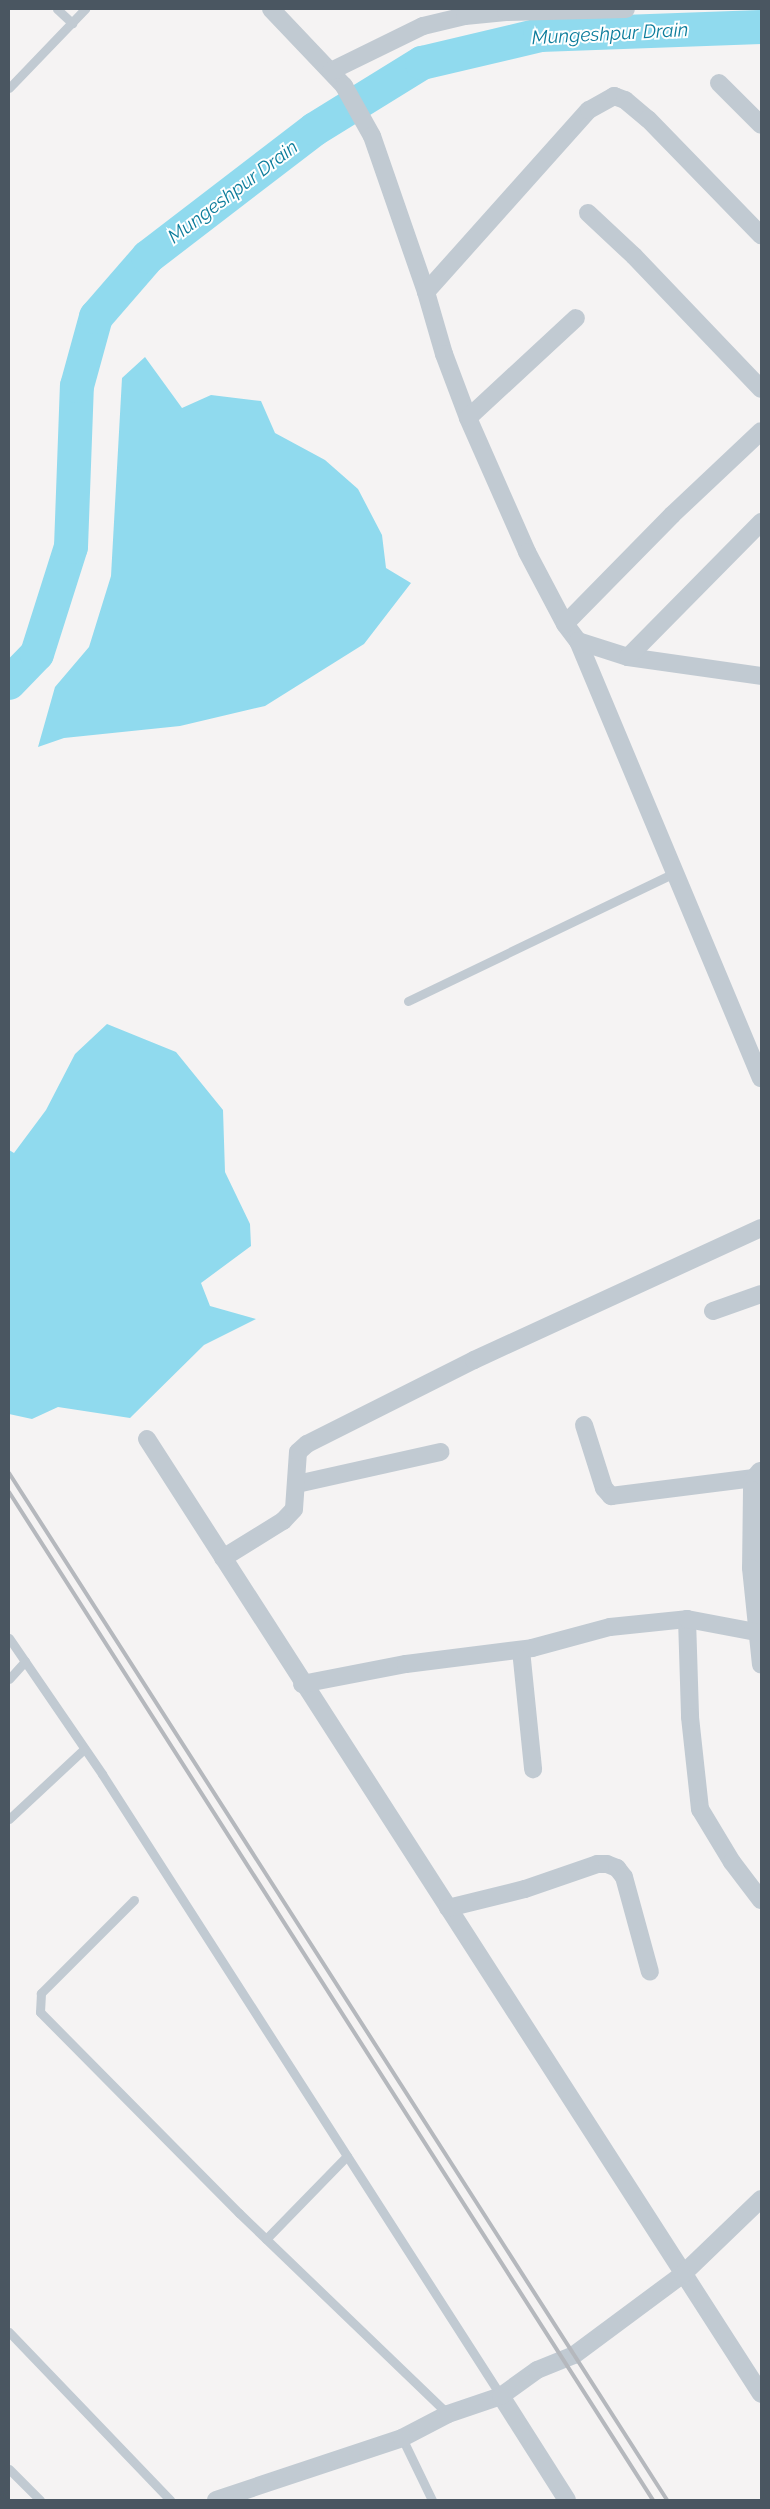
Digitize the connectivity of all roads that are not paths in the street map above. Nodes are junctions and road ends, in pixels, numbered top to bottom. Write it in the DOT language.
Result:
graph roads {
  1 [pos="57,9"];
  2 [pos="85,9"];
  3 [pos="271,9"];
  4 [pos="626,9"];
  5 [pos="72,23"];
  6 [pos="331,71"];
  7 [pos="719,83"];
  8 [pos="9,88"];
  9 [pos="761,125"];
  10 [pos="588,213"];
  11 [pos="761,235"];
  12 [pos="426,292"];
  13 [pos="576,318"];
  14 [pos="761,389"];
  15 [pos="468,418"];
  16 [pos="761,431"];
  17 [pos="761,522"];
  18 [pos="565,624"];
  19 [pos="578,641"];
  20 [pos="628,657"];
  21 [pos="761,676"];
  22 [pos="674,873"];
  23 [pos="408,1001"];
  24 [pos="761,1078"];
  25 [pos="761,1228"];
  26 [pos="761,1294"];
  27 [pos="713,1311"];
  28 [pos="584,1425"];
  29 [pos="146,1439"];
  30 [pos="440,1452"];
  31 [pos="757,1474"];
  32 [pos="297,1484"];
  33 [pos="223,1558"];
  34 [pos="687,1619"];
  35 [pos="756,1632"];
  36 [pos="9,1638"];
  37 [pos="521,1650"];
  38 [pos="25,1662"];
  39 [pos="761,1664"];
  40 [pos="9,1679"];
  41 [pos="302,1684"];
  42 [pos="84,1749"];
  43 [pos="533,1769"];
  44 [pos="9,1819"];
  45 [pos="134,1900"];
  46 [pos="761,1900"];
  47 [pos="448,1908"];
  48 [pos="650,1972"];
  49 [pos="347,2156"];
  50 [pos="761,2199"];
  51 [pos="266,2239"];
  52 [pos="684,2274"];
  53 [pos="9,2332"];
  54 [pos="761,2394"];
  55 [pos="501,2396"];
  56 [pos="448,2414"];
  57 [pos="402,2438"];
  58 [pos="9,2469"];
  59 [pos="40,2500"];
  60 [pos="170,2500"];
  61 [pos="216,2500"];
  62 [pos="432,2500"];
  63 [pos="567,2500"];
  1 -- 5 [label="lane"];
  2 -- 5 [label="lane"];
  3 -- 6 [label="street"];
  4 -- 6 [label="street"];
  5 -- 8 [label="lane"];
  6 -- 12 [label="street"];
  7 -- 9 [label="street"];
  10 -- 14 [label="street"];
  11 -- 12 [label="street"];
  12 -- 15 [label="street"];
  13 -- 15 [label="street"];
  15 -- 18 [label="street"];
  16 -- 18 [label="street"];
  17 -- 20 [label="street"];
  18 -- 19 [label="street"];
  19 -- 20 [label="street"];
  19 -- 22 [label="street"];
  20 -- 21 [label="street"];
  22 -- 23 [label="lane"];
  22 -- 24 [label="street"];
  25 -- 32 [label="street"];
  26 -- 27 [label="street"];
  28 -- 31 [label="street"];
  29 -- 33 [label="street"];
  30 -- 32 [label="street"];
  31 -- 35 [label="street"];
  32 -- 33 [label="street"];
  33 -- 41 [label="street"];
  34 -- 35 [label="street"];
  34 -- 37 [label="street"];
  34 -- 46 [label="street"];
  35 -- 39 [label="street"];
  36 -- 38 [label="lane"];
  37 -- 41 [label="street"];
  37 -- 43 [label="street"];
  38 -- 40 [label="lane"];
  38 -- 42 [label="lane"];
  41 -- 47 [label="street"];
  42 -- 44 [label="lane"];
  42 -- 49 [label="lane"];
  45 -- 51 [label="lane"];
  47 -- 48 [label="street"];
  47 -- 52 [label="street"];
  49 -- 51 [label="lane"];
  49 -- 55 [label="lane"];
  50 -- 52 [label="street"];
  51 -- 56 [label="lane"];
  52 -- 54 [label="street"];
  52 -- 55 [label="street"];
  53 -- 60 [label="lane"];
  55 -- 56 [label="street"];
  55 -- 63 [label="street"];
  56 -- 57 [label="street"];
  57 -- 61 [label="street"];
  57 -- 62 [label="lane"];
  58 -- 59 [label="lane"];
}
